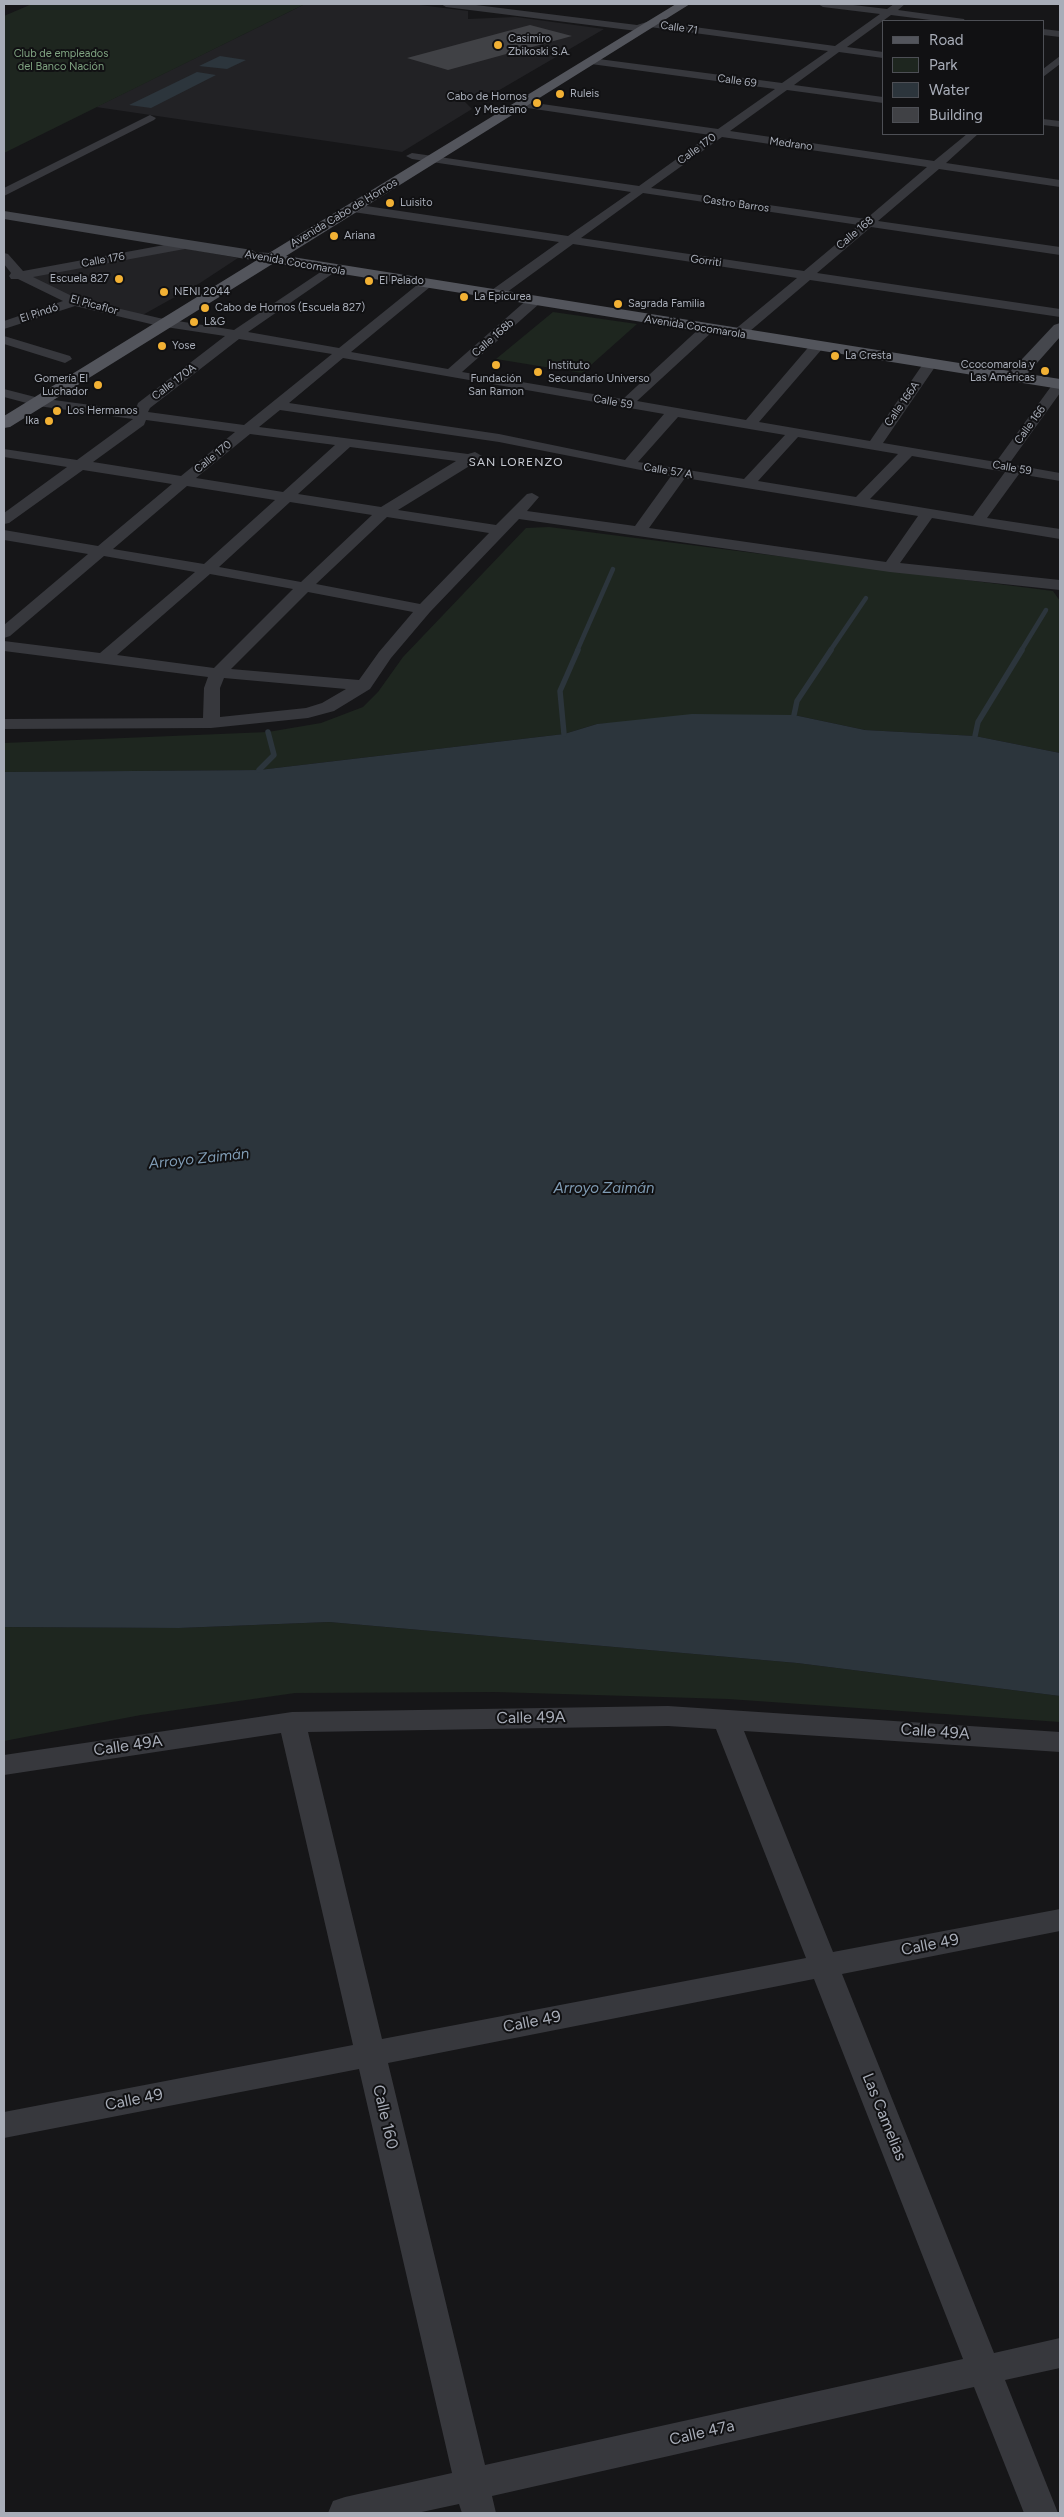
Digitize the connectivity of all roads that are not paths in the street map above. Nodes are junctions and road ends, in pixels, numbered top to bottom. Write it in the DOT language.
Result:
graph roads {
  1 [pos="446,4"];
  2 [pos="664,4"];
  3 [pos="684,4"];
  4 [pos="823,4"];
  5 [pos="900,4"];
  6 [pos="481,6"];
  7 [pos="888,12"];
  8 [pos="952,20"];
  9 [pos="650,24"];
  10 [pos="627,26"];
  11 [pos="1044,32"];
  12 [pos="1060,34"];
  13 [pos="837,49"];
  14 [pos="882,55"];
  15 [pos="1060,59"];
  16 [pos="591,61"];
  17 [pos="1044,74"];
  18 [pos="1044,75"];
  19 [pos="1060,78"];
  20 [pos="784,87"];
  21 [pos="882,100"];
  22 [pos="521,104"];
  23 [pos="150,118"];
  24 [pos="1044,122"];
  25 [pos="1060,124"];
  26 [pos="720,133"];
  27 [pos="972,135"];
  28 [pos="412,156"];
  29 [pos="432,159"];
  30 [pos="938,165"];
  31 [pos="1060,182"];
  32 [pos="641,190"];
  33 [pos="4,193"];
  34 [pos="353,208"];
  35 [pos="4,215"];
  36 [pos="867,223"];
  37 [pos="569,240"];
  38 [pos="186,245"];
  39 [pos="1060,251"];
  40 [pos="252,255"];
  41 [pos="4,257"];
  42 [pos="270,258"];
  43 [pos="331,269"];
  44 [pos="20,275"];
  45 [pos="806,276"];
  46 [pos="4,278"];
  47 [pos="426,284"];
  48 [pos="494,295"];
  49 [pos="74,302"];
  50 [pos="534,302"];
  51 [pos="1060,313"];
  52 [pos="146,319"];
  53 [pos="166,323"];
  54 [pos="4,325"];
  55 [pos="1060,328"];
  56 [pos="707,329"];
  57 [pos="238,334"];
  58 [pos="738,334"];
  59 [pos="4,340"];
  60 [pos="818,346"];
  61 [pos="341,353"];
  62 [pos="64,359"];
  63 [pos="930,364"];
  64 [pos="451,374"];
  65 [pos="1015,377"];
  66 [pos="1060,384"];
  67 [pos="12,395"];
  68 [pos="38,402"];
  69 [pos="626,404"];
  70 [pos="276,405"];
  71 [pos="4,406"];
  72 [pos="674,412"];
  73 [pos="140,416"];
  74 [pos="4,423"];
  75 [pos="749,425"];
  76 [pos="246,430"];
  77 [pos="795,432"];
  78 [pos="499,438"];
  79 [pos="345,444"];
  80 [pos="874,445"];
  81 [pos="909,451"];
  82 [pos="4,453"];
  83 [pos="471,459"];
  84 [pos="79,465"];
  85 [pos="628,465"];
  86 [pos="1007,468"];
  87 [pos="681,473"];
  88 [pos="1060,477"];
  89 [pos="184,481"];
  90 [pos="747,484"];
  91 [pos="286,497"];
  92 [pos="532,498"];
  93 [pos="860,502"];
  94 [pos="384,512"];
  95 [pos="928,513"];
  96 [pos="515,514"];
  97 [pos="4,520"];
  98 [pos="977,521"];
  99 [pos="499,530"];
  100 [pos="639,532"];
  101 [pos="1060,534"];
  102 [pos="4,535"];
  103 [pos="100,551"];
  104 [pos="890,566"];
  105 [pos="207,569"];
  106 [pos="1060,585"];
  107 [pos="304,586"];
  108 [pos="424,609"];
  109 [pos="4,634"];
  110 [pos="4,646"];
  111 [pos="103,659"];
  112 [pos="218,673"];
  113 [pos="364,685"];
  114 [pos="210,723"];
  115 [pos="4,724"];
  116 [pos="726,1720"];
  117 [pos="292,1722"];
  118 [pos="1060,1742"];
  119 [pos="4,1764"];
  120 [pos="1060,1920"];
  121 [pos="824,1966"];
  122 [pos="370,2054"];
  123 [pos="4,2125"];
  124 [pos="1060,2353"];
  125 [pos="984,2370"];
  126 [pos="476,2499"];
  127 [pos="345,2513"];
  128 [pos="1041,2513"];
  1 -- 6 [label="street, Calle 71"];
  2 -- 10 [label="main road, Avenida Cabo de Hornos"];
  3 -- 9 [label="main road, Avenida Cabo de Hornos"];
  4 -- 7 [label="street"];
  5 -- 7 [label="street, Calle 170"];
  6 -- 10 [label="street, Calle 71"];
  7 -- 8 [label="street"];
  7 -- 13 [label="street, Calle 170"];
  9 -- 10 [label="street, Calle 71"];
  9 -- 13 [label="street, Calle 71"];
  9 -- 16 [label="main road, Avenida Cabo de Hornos"];
  10 -- 28 [label="main road, Avenida Cabo de Hornos"];
  11 -- 12 [label="street"];
  13 -- 14 [label="street, Calle 71"];
  13 -- 20 [label="street, Calle 170"];
  15 -- 17 [label="street"];
  16 -- 20 [label="street, Calle 69"];
  16 -- 22 [label="main road, Avenida Cabo de Hornos"];
  18 -- 19 [label="street"];
  20 -- 21 [label="street, Calle 69"];
  20 -- 26 [label="street, Calle 170"];
  22 -- 26 [label="street, Medrano"];
  22 -- 29 [label="main road, Avenida Cabo de Hornos"];
  23 -- 33 [label="street"];
  24 -- 25 [label="street"];
  26 -- 30 [label="street, Medrano"];
  26 -- 32 [label="street, Calle 170"];
  27 -- 30 [label="street, Calle 168"];
  28 -- 29 [label="street, Castro Barros"];
  28 -- 40 [label="main road, Avenida Cabo de Hornos"];
  29 -- 32 [label="street, Castro Barros"];
  29 -- 34 [label="main road, Avenida Cabo de Hornos"];
  30 -- 31 [label="street, Medrano"];
  30 -- 36 [label="street, Calle 168"];
  32 -- 36 [label="street, Castro Barros"];
  32 -- 37 [label="street, Calle 170"];
  34 -- 37 [label="street, Gorriti"];
  34 -- 42 [label="main road, Avenida Cabo de Hornos"];
  35 -- 38 [label="main road, Avenida Cocomarola"];
  36 -- 39 [label="street, Castro Barros"];
  36 -- 45 [label="street, Calle 168"];
  37 -- 45 [label="street, Gorriti"];
  37 -- 48 [label="street, Calle 170"];
  38 -- 40 [label="main road, Avenida Cocomarola"];
  38 -- 44 [label="street, Calle 176"];
  40 -- 42 [label="main road, Avenida Cocomarola"];
  40 -- 52 [label="main road, Avenida Cabo de Hornos"];
  41 -- 44 [label="street, El Picaflor"];
  42 -- 43 [label="main road, Avenida Cocomarola"];
  42 -- 53 [label="main road, Avenida Cabo de Hornos"];
  43 -- 47 [label="main road, Avenida Cocomarola"];
  43 -- 57 [label="street, Calle 170A"];
  44 -- 46 [label="street, Calle 176"];
  44 -- 49 [label="street, El Picaflor"];
  45 -- 51 [label="street, Gorriti"];
  45 -- 58 [label="street, Calle 168"];
  47 -- 48 [label="main road, Avenida Cocomarola"];
  47 -- 61 [label="street, Calle 170"];
  48 -- 50 [label="main road, Avenida Cocomarola"];
  49 -- 52 [label="street, El Picaflor"];
  49 -- 54 [label="street, El Pindó"];
  50 -- 56 [label="main road, Avenida Cocomarola"];
  50 -- 64 [label="street, Calle 168b"];
  52 -- 53 [label="street, El Picaflor"];
  52 -- 67 [label="main road, Avenida Cabo de Hornos"];
  53 -- 57 [label="street, Calle 59"];
  53 -- 68 [label="main road, Avenida Cabo de Hornos"];
  55 -- 65 [label="main road"];
  56 -- 58 [label="main road, Avenida Cocomarola"];
  56 -- 69 [label="street"];
  57 -- 61 [label="street, Calle 59"];
  57 -- 73 [label="street, Calle 170A"];
  58 -- 60 [label="main road, Avenida Cocomarola"];
  59 -- 62 [label="street"];
  60 -- 63 [label="main road, Avenida Cocomarola"];
  60 -- 75 [label="street"];
  61 -- 64 [label="street, Calle 59"];
  61 -- 70 [label="street, Calle 170"];
  63 -- 65 [label="main road, Avenida Cocomarola"];
  63 -- 80 [label="street, Calle 166A"];
  64 -- 69 [label="street, Calle 59"];
  65 -- 66 [label="main road, Avenida Cocomarola"];
  66 -- 86 [label="street, Calle 166"];
  67 -- 68 [label="street"];
  67 -- 71 [label="main road, Avenida Cabo de Hornos"];
  68 -- 73 [label="street"];
  68 -- 74 [label="main road, Avenida Cabo de Hornos"];
  69 -- 72 [label="street, Calle 59"];
  70 -- 76 [label="street, Calle 170"];
  70 -- 78 [label="street, Calle 57 A"];
  72 -- 75 [label="street, Calle 59"];
  72 -- 85 [label="street"];
  73 -- 76 [label="street"];
  73 -- 84 [label="street, Calle 170A"];
  75 -- 77 [label="street, Calle 59"];
  76 -- 79 [label="street"];
  76 -- 89 [label="street, Calle 170"];
  77 -- 80 [label="street, Calle 59"];
  77 -- 90 [label="street"];
  78 -- 83 [label="street"];
  78 -- 85 [label="street, Calle 57 A"];
  79 -- 83 [label="street"];
  79 -- 91 [label="street"];
  80 -- 81 [label="street, Calle 59"];
  81 -- 86 [label="street, Calle 59"];
  81 -- 93 [label="street"];
  82 -- 84 [label="street"];
  83 -- 94 [label="street"];
  84 -- 89 [label="street"];
  84 -- 97 [label="street, Calle 170A"];
  85 -- 87 [label="street, Calle 57 A"];
  86 -- 88 [label="street, Calle 59"];
  86 -- 98 [label="street, Calle 166"];
  87 -- 90 [label="street, Calle 57 A"];
  87 -- 100 [label="street"];
  89 -- 91 [label="street"];
  89 -- 103 [label="street, Calle 170"];
  90 -- 93 [label="street, Calle 57 A"];
  91 -- 94 [label="street"];
  91 -- 105 [label="street"];
  92 -- 96 [label="street"];
  93 -- 95 [label="street, Calle 57 A"];
  94 -- 99 [label="street"];
  94 -- 107 [label="street"];
  95 -- 98 [label="street, Calle 57 A"];
  95 -- 104 [label="street"];
  96 -- 99 [label="street"];
  96 -- 100 [label="street"];
  98 -- 101 [label="street, Calle 57 A"];
  99 -- 108 [label="street"];
  100 -- 104 [label="street"];
  102 -- 103 [label="street"];
  103 -- 105 [label="street"];
  103 -- 109 [label="street, Calle 170"];
  104 -- 106 [label="street"];
  105 -- 107 [label="street"];
  105 -- 111 [label="street"];
  107 -- 108 [label="street"];
  107 -- 112 [label="street"];
  108 -- 113 [label="street"];
  110 -- 111 [label="street"];
  111 -- 112 [label="street"];
  112 -- 113 [label="street"];
  112 -- 114 [label="street"];
  113 -- 114 [label="street"];
  114 -- 115 [label="street"];
  116 -- 117 [label="street, Calle 49A"];
  116 -- 118 [label="street, Calle 49A"];
  116 -- 121 [label="street, Las Camelias"];
  117 -- 119 [label="street, Calle 49A"];
  117 -- 122 [label="street, Calle 160"];
  120 -- 121 [label="street, Calle 49"];
  121 -- 122 [label="street, Calle 49"];
  121 -- 125 [label="street, Las Camelias"];
  122 -- 123 [label="street, Calle 49"];
  122 -- 126 [label="street, Calle 160"];
  124 -- 125 [label="street, Calle 47a"];
  125 -- 126 [label="street, Calle 47a"];
  125 -- 128 [label="street, Las Camelias"];
  126 -- 127 [label="street, Calle 47a"];
}
